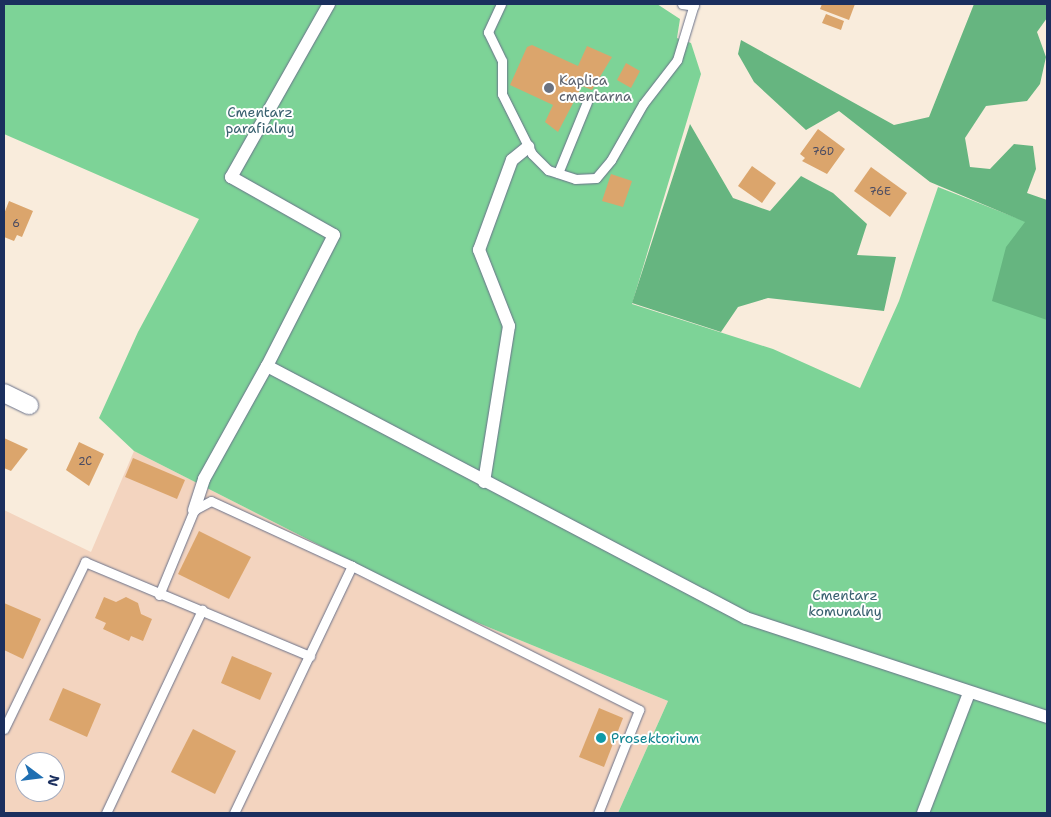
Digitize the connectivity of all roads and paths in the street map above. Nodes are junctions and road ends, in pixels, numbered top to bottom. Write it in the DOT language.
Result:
graph roads {
  1 [pos="329,4"];
  2 [pos="501,4"];
  3 [pos="682,4"];
  4 [pos="694,5"];
  5 [pos="587,102"];
  6 [pos="528,147"];
  7 [pos="558,173"];
  8 [pos="267,366"];
  9 [pos="4,393"];
  10 [pos="30,405"];
  11 [pos="484,482"];
  12 [pos="194,510"];
  13 [pos="352,566"];
  14 [pos="159,595"];
  15 [pos="202,610"];
  16 [pos="310,656"];
  17 [pos="969,693"];
  18 [pos="1047,717"];
  19 [pos="4,729"];
  20 [pos="106,813"];
  21 [pos="234,813"];
  22 [pos="598,813"];
  23 [pos="923,813"];
  1 -- 8 [label="street"];
  2 -- 6 [label="lane"];
  3 -- 4 [label="lane"];
  4 -- 7 [label="lane"];
  5 -- 7 [label="lane"];
  6 -- 7 [label="lane"];
  6 -- 11 [label="street"];
  8 -- 11 [label="street"];
  8 -- 12 [label="street"];
  9 -- 10 [label="street"];
  11 -- 17 [label="street"];
  12 -- 13 [label="lane"];
  12 -- 14 [label="lane"];
  13 -- 16 [label="lane"];
  13 -- 22 [label="lane"];
  14 -- 15 [label="lane"];
  14 -- 19 [label="lane"];
  15 -- 16 [label="lane"];
  15 -- 20 [label="lane"];
  16 -- 21 [label="lane"];
  17 -- 18 [label="street"];
  17 -- 23 [label="street"];
}
